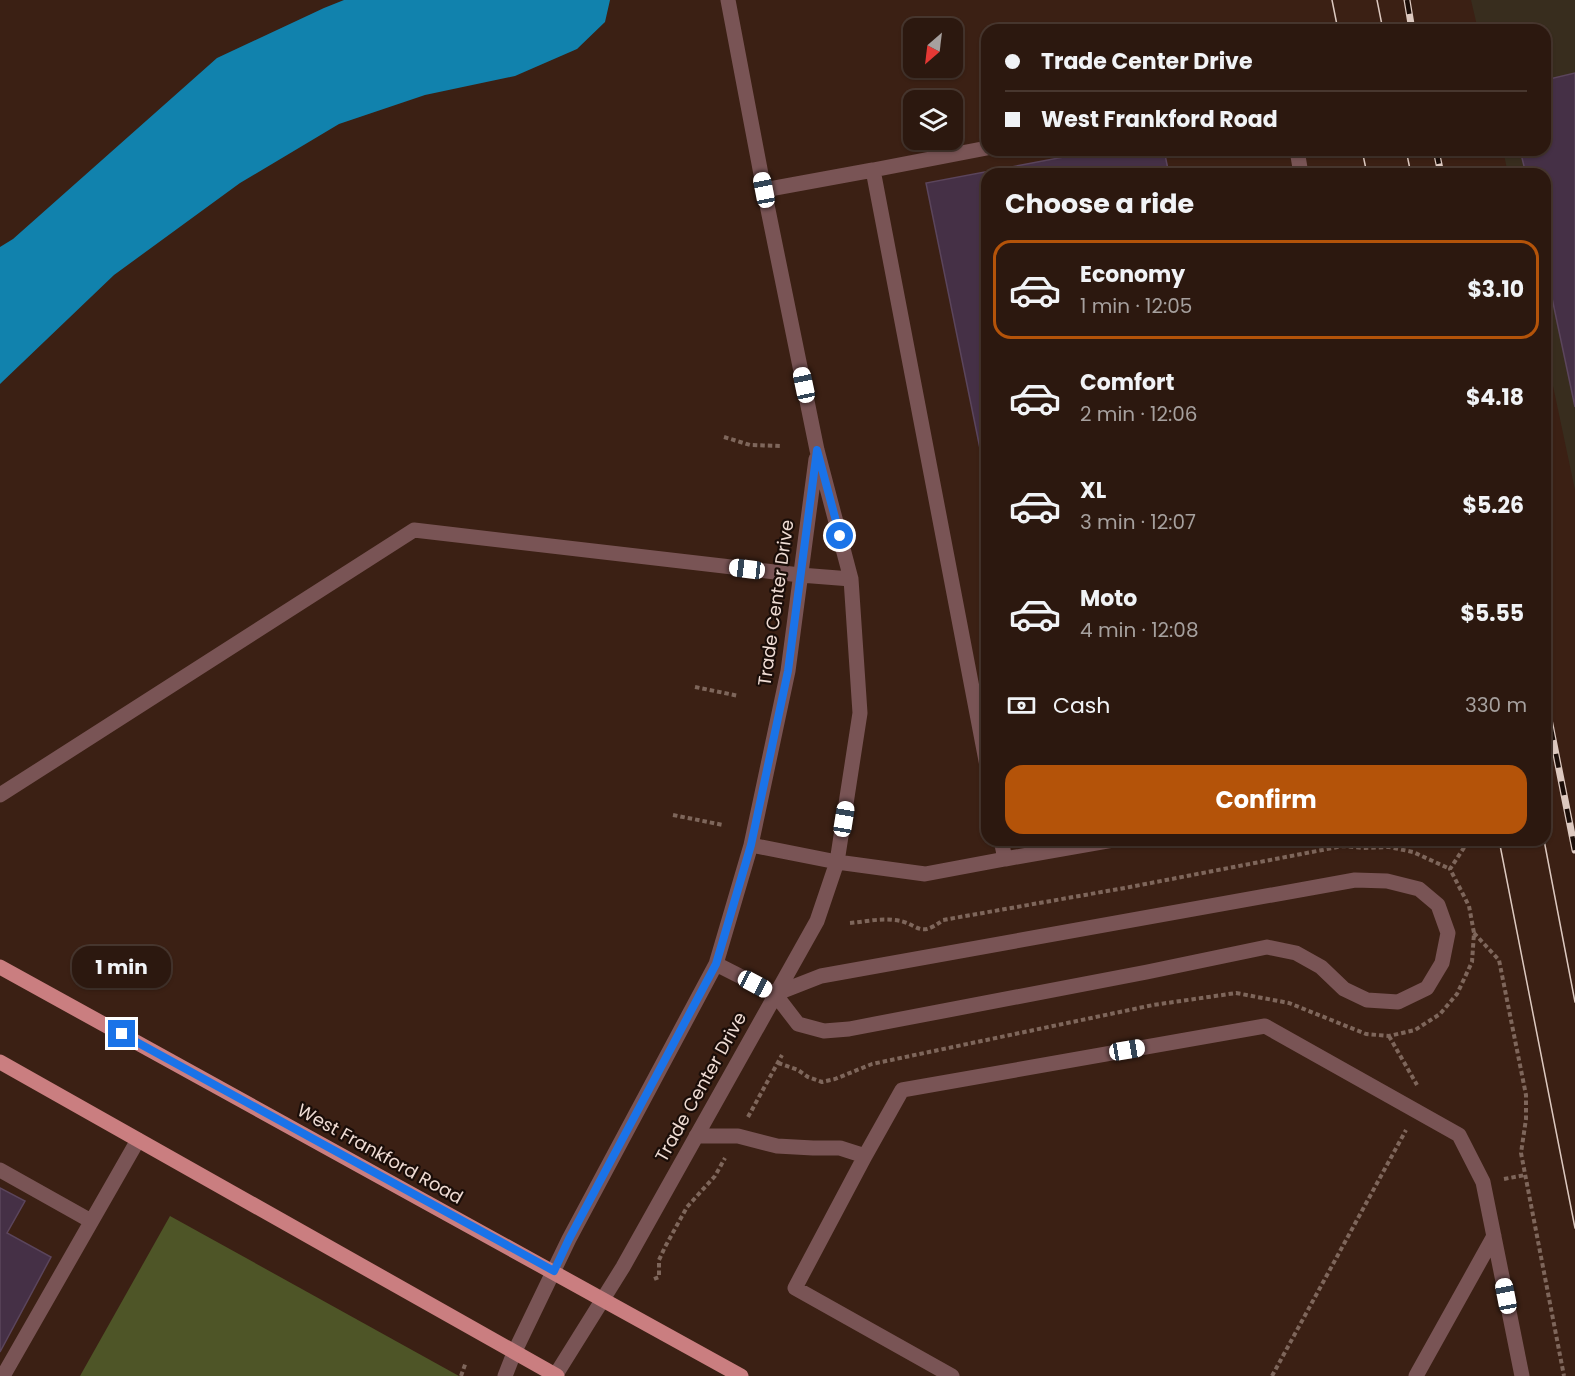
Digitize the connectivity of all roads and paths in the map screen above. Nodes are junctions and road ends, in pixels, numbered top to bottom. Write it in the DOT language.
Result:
graph roads {
  1 [pos="728,0"];
  2 [pos="981,149"];
  3 [pos="873,170"];
  4 [pos="764,190"];
  5 [pos="724,437"];
  6 [pos="780,446"];
  7 [pos="817,450"];
  8 [pos="800,576"];
  9 [pos="851,579"];
  10 [pos="694,687"];
  11 [pos="739,696"];
  12 [pos="981,735"];
  13 [pos="0,795"];
  14 [pos="673,815"];
  15 [pos="723,825"];
  16 [pos="751,845"];
  17 [pos="1002,846"];
  18 [pos="1079,846"];
  19 [pos="1343,846"];
  20 [pos="1465,846"];
  21 [pos="1005,859"];
  22 [pos="837,862"];
  23 [pos="1450,869"];
  24 [pos="850,923"];
  25 [pos="1474,933"];
  26 [pos="716,964"];
  27 [pos="0,967"];
  28 [pos="775,994"];
  29 [pos="1389,1036"];
  30 [pos="782,1054"];
  31 [pos="0,1062"];
  32 [pos="777,1062"];
  33 [pos="1419,1089"];
  34 [pos="1402,1121"];
  35 [pos="696,1136"];
  36 [pos="738,1136"];
  37 [pos="138,1140"];
  38 [pos="865,1156"];
  39 [pos="0,1170"];
  40 [pos="91,1221"];
  41 [pos="1494,1236"];
  42 [pos="554,1271"];
  43 [pos="654,1280"];
  44 [pos="603,1300"];
  45 [pos="514,1353"];
  46 [pos="466,1362"];
  47 [pos="3,1376"];
  48 [pos="461,1376"];
  49 [pos="505,1376"];
  50 [pos="556,1376"];
  51 [pos="741,1376"];
  52 [pos="952,1376"];
  53 [pos="1272,1376"];
  54 [pos="1416,1376"];
  55 [pos="1522,1376"];
  56 [pos="1564,1376"];
  1 -- 4 [label="street, Trade Center Drive"];
  2 -- 3 [label="street"];
  3 -- 4 [label="street"];
  3 -- 12 [label="street"];
  4 -- 7 [label="street, Trade Center Drive"];
  5 -- 6 [label="path"];
  7 -- 8 [label="street, Trade Center Drive"];
  7 -- 9 [label="street, Trade Center Drive"];
  8 -- 9 [label="street"];
  8 -- 13 [label="street"];
  8 -- 16 [label="street, Trade Center Drive"];
  9 -- 22 [label="street, Trade Center Drive"];
  10 -- 11 [label="path"];
  14 -- 15 [label="path"];
  16 -- 22 [label="street"];
  16 -- 26 [label="street, Trade Center Drive"];
  17 -- 21 [label="street"];
  18 -- 21 [label="street"];
  19 -- 23 [label="path"];
  19 -- 24 [label="path"];
  20 -- 23 [label="path"];
  21 -- 22 [label="street"];
  22 -- 28 [label="street, Trade Center Drive"];
  23 -- 25 [label="path"];
  25 -- 29 [label="path"];
  25 -- 56 [label="path"];
  26 -- 28 [label="street"];
  26 -- 42 [label="street, Trade Center Drive"];
  27 -- 42 [label="main road, West Frankford Road"];
  28 -- 28 [label="street"];
  28 -- 35 [label="street, Trade Center Drive"];
  29 -- 32 [label="path"];
  29 -- 33 [label="path"];
  30 -- 32 [label="path"];
  31 -- 37 [label="main road"];
  32 -- 36 [label="path"];
  34 -- 53 [label="path"];
  35 -- 36 [label="street"];
  35 -- 44 [label="street, Trade Center Drive"];
  36 -- 38 [label="street"];
  36 -- 43 [label="path"];
  37 -- 40 [label="street"];
  37 -- 45 [label="main road"];
  38 -- 41 [label="street"];
  38 -- 52 [label="street"];
  39 -- 40 [label="street"];
  40 -- 47 [label="street"];
  41 -- 54 [label="street"];
  41 -- 55 [label="street"];
  42 -- 44 [label="main road, West Frankford Road"];
  42 -- 45 [label="street, Trade Center Drive"];
  44 -- 50 [label="street, Trade Center Drive"];
  44 -- 51 [label="main road, West Frankford Road"];
  45 -- 49 [label="street, Trade Center Drive"];
  45 -- 50 [label="main road"];
  46 -- 48 [label="path"];
}
